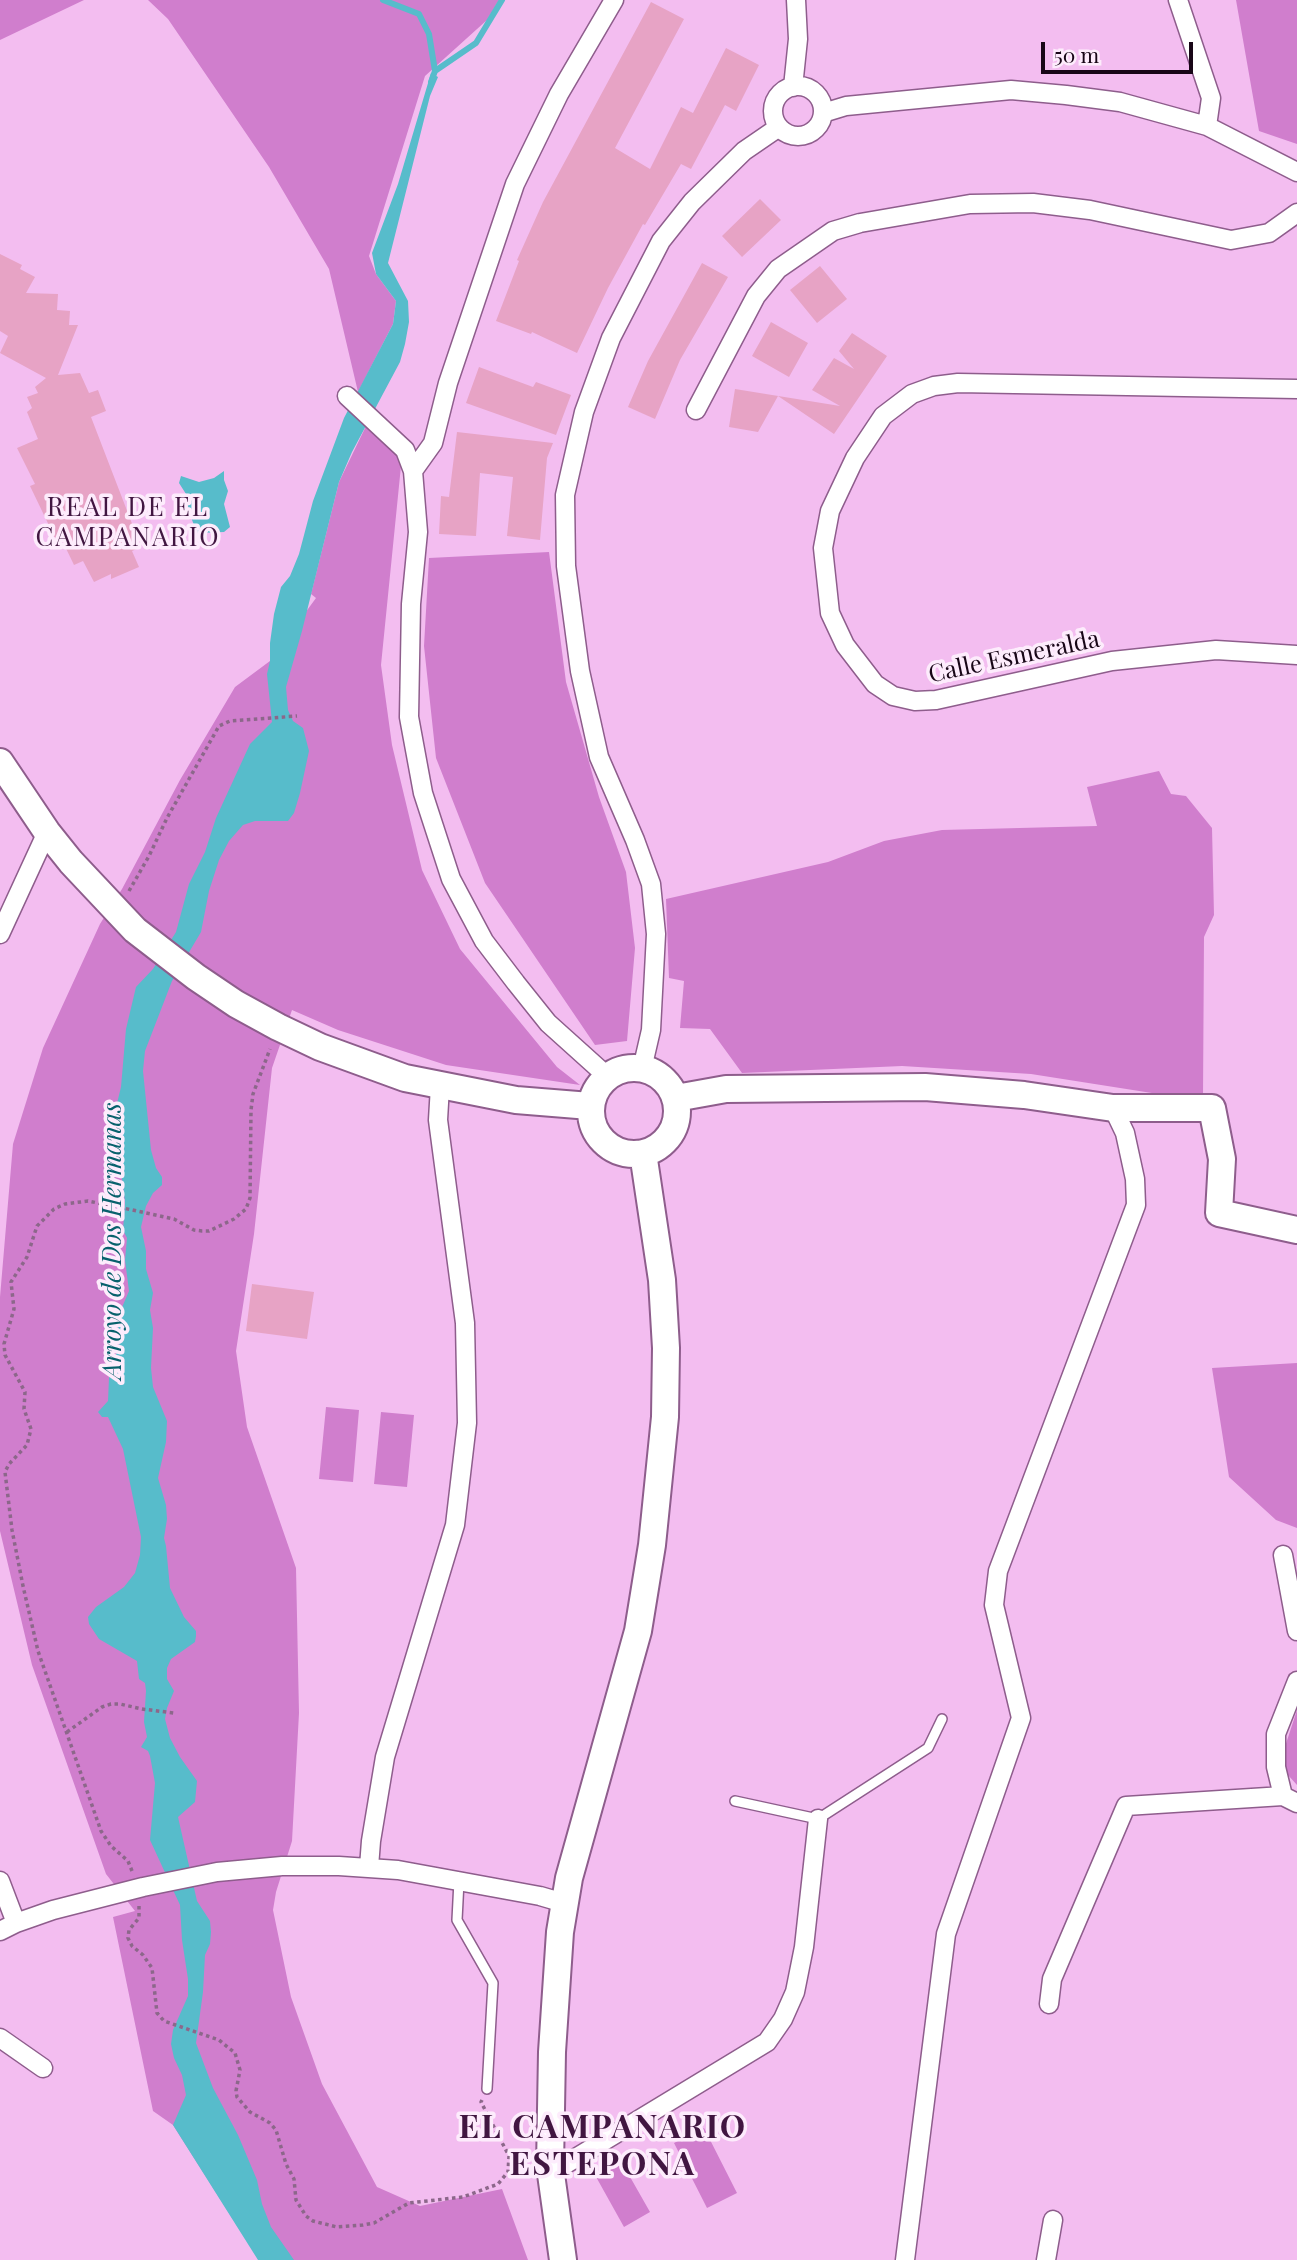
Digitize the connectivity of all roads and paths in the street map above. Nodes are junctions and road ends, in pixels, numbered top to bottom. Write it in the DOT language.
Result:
graph roads {
  1 [pos="614,0"];
  2 [pos="796,0"];
  3 [pos="1178,0"];
  4 [pos="793,87"];
  5 [pos="823,113"];
  6 [pos="1207,126"];
  7 [pos="779,127"];
  8 [pos="1297,172"];
  9 [pos="1297,213"];
  10 [pos="1297,388"];
  11 [pos="347,396"];
  12 [pos="696,410"];
  13 [pos="413,471"];
  14 [pos="1297,655"];
  15 [pos="297,716"];
  16 [pos="0,762"];
  17 [pos="47,832"];
  18 [pos="117,910"];
  19 [pos="0,934"];
  20 [pos="278,1027"];
  21 [pos="642,1069"];
  22 [pos="608,1077"];
  23 [pos="440,1086"];
  24 [pos="676,1098"];
  25 [pos="590,1106"];
  26 [pos="1113,1108"];
  27 [pos="643,1153"];
  28 [pos="1297,1230"];
  29 [pos="1283,1555"];
  30 [pos="1297,1632"];
  31 [pos="1297,1681"];
  32 [pos="174,1713"];
  33 [pos="942,1719"];
  34 [pos="67,1732"];
  35 [pos="1290,1800"];
  36 [pos="735,1801"];
  37 [pos="818,1819"];
  38 [pos="369,1867"];
  39 [pos="0,1881"];
  40 [pos="459,1881"];
  41 [pos="139,1888"];
  42 [pos="564,1903"];
  43 [pos="8,1927"];
  44 [pos="1049,2004"];
  45 [pos="0,2038"];
  46 [pos="43,2068"];
  47 [pos="487,2089"];
  48 [pos="551,2173"];
  49 [pos="1053,2220"];
  50 [pos="563,2260"];
  51 [pos="905,2260"];
  52 [pos="1046,2260"];
  1 -- 13 [label="street"];
  2 -- 4 [label="street"];
  3 -- 6 [label="street"];
  4 -- 5 [label="street"];
  4 -- 7 [label="street"];
  5 -- 6 [label="street"];
  5 -- 7 [label="street"];
  6 -- 8 [label="street"];
  7 -- 21 [label="street"];
  9 -- 12 [label="street"];
  10 -- 14 [label="street, Calle Esmeralda"];
  11 -- 13 [label="street"];
  13 -- 22 [label="street"];
  15 -- 18 [label="path"];
  16 -- 17 [label="street"];
  17 -- 18 [label="street"];
  17 -- 19 [label="street"];
  18 -- 20 [label="street"];
  20 -- 23 [label="street"];
  20 -- 34 [label="path"];
  21 -- 22 [label="street"];
  21 -- 24 [label="street"];
  22 -- 25 [label="street"];
  23 -- 25 [label="street"];
  23 -- 38 [label="street"];
  24 -- 26 [label="street"];
  24 -- 27 [label="street"];
  25 -- 27 [label="street"];
  26 -- 28 [label="street"];
  26 -- 51 [label="street"];
  27 -- 42 [label="street"];
  29 -- 30 [label="street"];
  31 -- 35 [label="street"];
  32 -- 34 [label="path"];
  33 -- 37 [label="lane"];
  34 -- 41 [label="path"];
  35 -- 44 [label="street"];
  36 -- 37 [label="lane"];
  37 -- 48 [label="street"];
  38 -- 40 [label="street"];
  38 -- 41 [label="street"];
  39 -- 43 [label="street"];
  40 -- 42 [label="street"];
  40 -- 47 [label="lane"];
  41 -- 43 [label="street"];
  41 -- 47 [label="path"];
  42 -- 48 [label="street"];
  45 -- 46 [label="street"];
  48 -- 50 [label="street"];
  49 -- 52 [label="street"];
}
